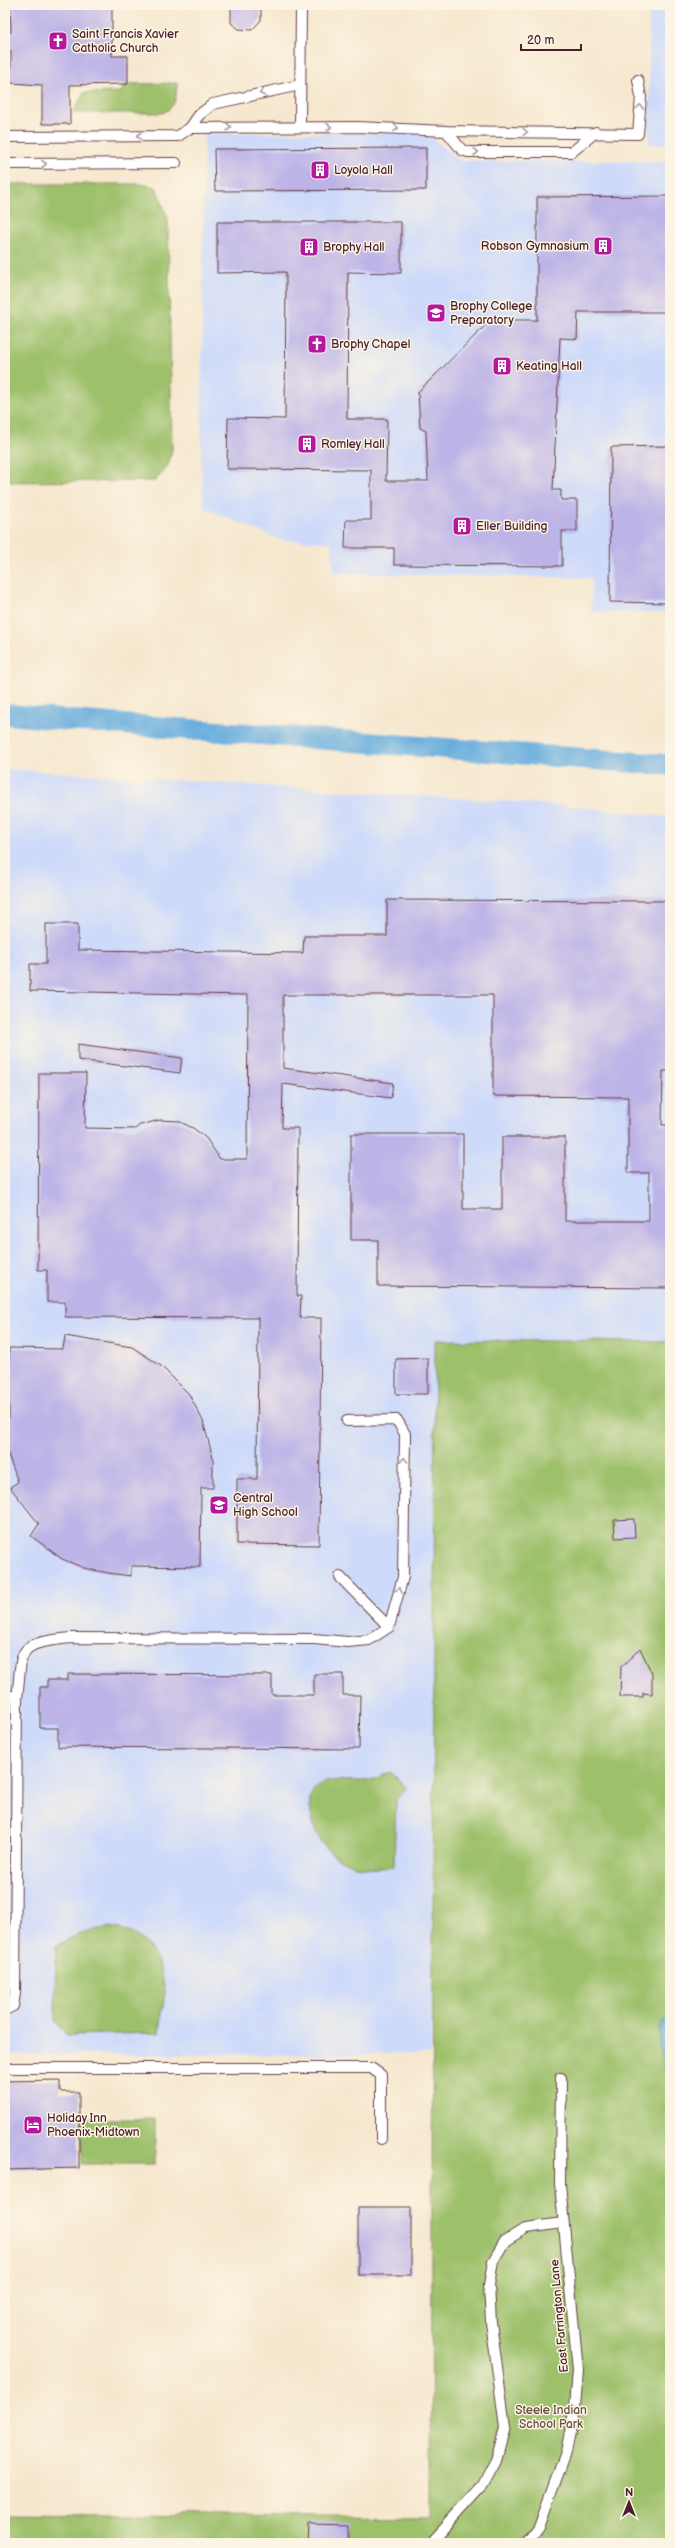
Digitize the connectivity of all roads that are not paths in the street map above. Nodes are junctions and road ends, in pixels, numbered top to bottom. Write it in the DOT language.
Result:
graph roads {
  1 [pos="301,5"];
  2 [pos="638,80"];
  3 [pos="300,85"];
  4 [pos="300,127"];
  5 [pos="190,128"];
  6 [pos="446,131"];
  7 [pos="596,132"];
  8 [pos="5,137"];
  9 [pos="176,163"];
  10 [pos="5,164"];
  11 [pos="348,1421"];
  12 [pos="340,1577"];
  13 [pos="389,1627"];
  14 [pos="5,1695"];
  15 [pos="17,1697"];
  16 [pos="5,2010"];
  17 [pos="5,2068"];
  18 [pos="561,2078"];
  19 [pos="381,2139"];
  20 [pos="563,2223"];
  21 [pos="430,2543"];
  22 [pos="527,2543"];
  1 -- 3 [label="lane"];
  7 -- 2 [label="lane, one-way"];
  3 -- 4 [label="lane"];
  3 -- 5 [label="lane, one-way"];
  5 -- 4 [label="lane, one-way"];
  4 -- 6 [label="lane, one-way"];
  5 -- 8 [label="lane, one-way"];
  6 -- 7 [label="lane, one-way"];
  6 -- 7 [label="lane, one-way"];
  10 -- 9 [label="lane, one-way"];
  13 -- 11 [label="lane, one-way"];
  12 -- 13 [label="lane"];
  13 -- 15 [label="lane"];
  14 -- 15 [label="lane"];
  15 -- 16 [label="lane"];
  17 -- 19 [label="lane"];
  18 -- 20 [label="lane, East Farrington Lane"];
  20 -- 21 [label="lane"];
  20 -- 22 [label="lane, East Farrington Lane"];
}
